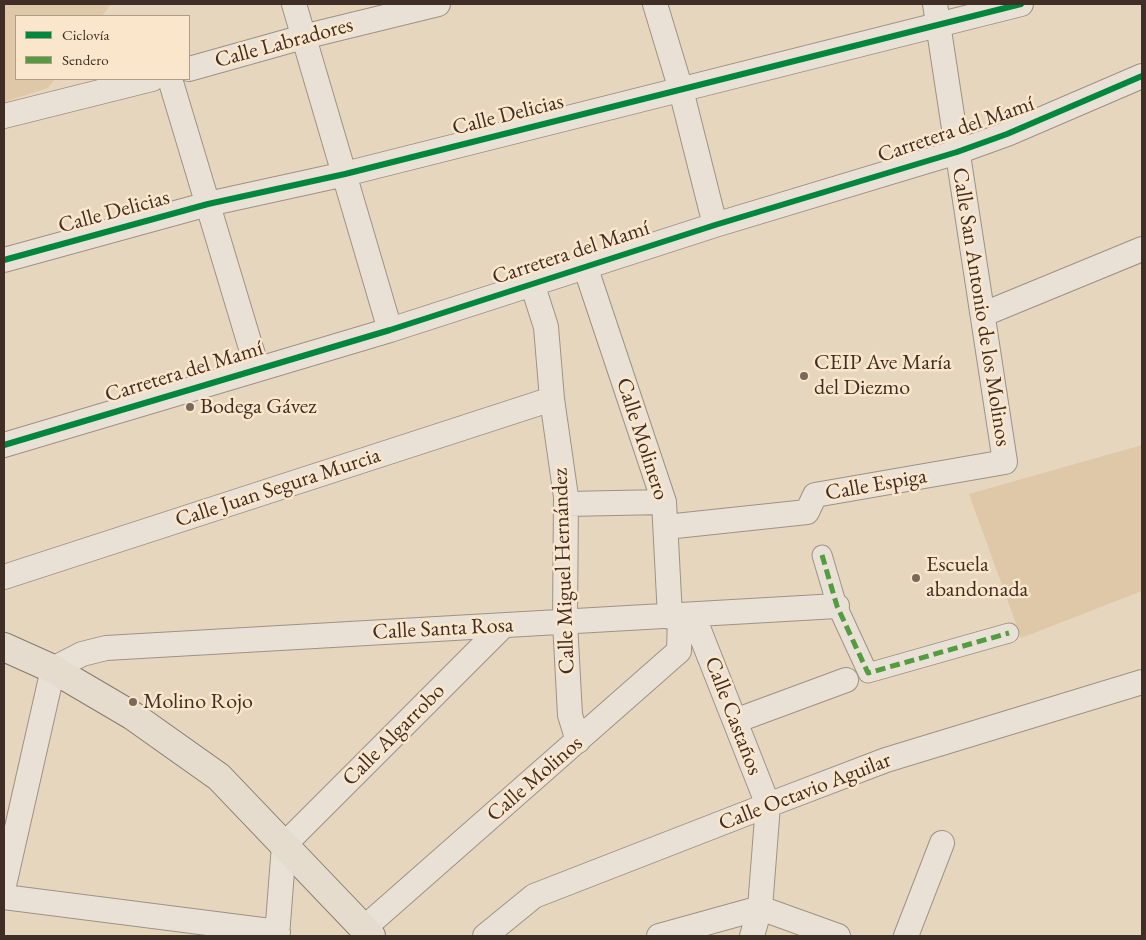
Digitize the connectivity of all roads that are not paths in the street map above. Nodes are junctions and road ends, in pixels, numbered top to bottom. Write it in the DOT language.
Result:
graph roads {
  1 [pos="294,4"];
  2 [pos="438,4"];
  3 [pos="656,4"];
  4 [pos="1021,4"];
  5 [pos="382,11"];
  6 [pos="937,14"];
  7 [pos="303,37"];
  8 [pos="190,69"];
  9 [pos="1142,76"];
  10 [pos="148,80"];
  11 [pos="170,80"];
  12 [pos="681,90"];
  13 [pos="4,116"];
  14 [pos="957,152"];
  15 [pos="346,174"];
  16 [pos="208,204"];
  17 [pos="715,225"];
  18 [pos="1142,249"];
  19 [pos="4,260"];
  20 [pos="585,266"];
  21 [pos="532,283"];
  22 [pos="984,314"];
  23 [pos="390,330"];
  24 [pos="257,368"];
  25 [pos="552,399"];
  26 [pos="4,445"];
  27 [pos="1005,462"];
  28 [pos="664,502"];
  29 [pos="566,504"];
  30 [pos="666,526"];
  31 [pos="822,555"];
  32 [pos="4,577"];
  33 [pos="837,606"];
  34 [pos="681,616"];
  35 [pos="565,622"];
  36 [pos="503,626"];
  37 [pos="1009,633"];
  38 [pos="4,646"];
  39 [pos="53,669"];
  40 [pos="846,680"];
  41 [pos="1142,682"];
  42 [pos="735,721"];
  43 [pos="578,741"];
  44 [pos="768,805"];
  45 [pos="942,843"];
  46 [pos="284,845"];
  47 [pos="4,885"];
  48 [pos="4,897"];
  49 [pos="760,908"];
  50 [pos="171,928"];
  51 [pos="367,932"];
  52 [pos="277,934"];
  53 [pos="491,934"];
  54 [pos="659,936"];
  55 [pos="752,936"];
  56 [pos="838,936"];
  57 [pos="906,936"];
  1 -- 7 [label="street"];
  2 -- 5 [label="street, Calle Labradores"];
  3 -- 12 [label="street"];
  4 -- 6 [label="street, Calle Delicias"];
  5 -- 7 [label="street, Calle Labradores"];
  6 -- 12 [label="street, Calle Delicias"];
  6 -- 14 [label="street, Calle San Antonio de los Molinos"];
  7 -- 8 [label="street, Calle Labradores"];
  7 -- 15 [label="street"];
  9 -- 14 [label="street, Carretera del Mamí"];
  10 -- 13 [label="street"];
  11 -- 16 [label="street"];
  12 -- 15 [label="street, Calle Delicias"];
  12 -- 17 [label="street"];
  14 -- 17 [label="street, Carretera del Mamí"];
  14 -- 22 [label="street, Calle San Antonio de los Molinos"];
  15 -- 16 [label="street, Calle Delicias"];
  15 -- 23 [label="street"];
  16 -- 19 [label="street, Calle Delicias"];
  16 -- 24 [label="street"];
  17 -- 20 [label="street, Carretera del Mamí"];
  18 -- 22 [label="street"];
  20 -- 21 [label="street, Carretera del Mamí"];
  20 -- 28 [label="street, Calle Molinero"];
  21 -- 23 [label="street, Carretera del Mamí"];
  21 -- 25 [label="street, Calle Miguel Hernández"];
  22 -- 27 [label="street, Calle San Antonio de los Molinos"];
  23 -- 24 [label="street, Carretera del Mamí"];
  24 -- 26 [label="street, Carretera del Mamí"];
  25 -- 29 [label="street, Calle Miguel Hernández"];
  25 -- 32 [label="street, Calle Juan Segura Murcia"];
  27 -- 30 [label="street, Calle Espiga"];
  28 -- 29 [label="street"];
  28 -- 30 [label="street, Calle Molinero"];
  29 -- 35 [label="street, Calle Miguel Hernández"];
  30 -- 34 [label="street, Calle Molinero"];
  31 -- 33 [label="street"];
  33 -- 34 [label="street, Calle Santa Rosa"];
  33 -- 37 [label="street"];
  34 -- 35 [label="street, Calle Santa Rosa"];
  34 -- 42 [label="street, Calle Castaños"];
  34 -- 43 [label="street, Calle Molinos"];
  35 -- 36 [label="street, Calle Santa Rosa"];
  35 -- 43 [label="street, Calle Miguel Hernández"];
  36 -- 39 [label="street, Calle Santa Rosa"];
  36 -- 46 [label="street, Calle Algarrobo"];
  38 -- 39 [label="main road"];
  39 -- 46 [label="main road"];
  39 -- 47 [label="street"];
  40 -- 42 [label="street"];
  41 -- 44 [label="street, Calle Octavio Aguilar"];
  42 -- 44 [label="street, Calle Castaños"];
  43 -- 51 [label="street, Calle Molinos"];
  44 -- 49 [label="street, Calle Castaños"];
  44 -- 53 [label="street, Calle Octavio Aguilar"];
  45 -- 57 [label="street"];
  46 -- 51 [label="main road"];
  46 -- 52 [label="street"];
  48 -- 50 [label="street"];
  49 -- 54 [label="street"];
  49 -- 55 [label="street, Calle Castaños"];
  49 -- 56 [label="street"];
  50 -- 52 [label="street"];
}
